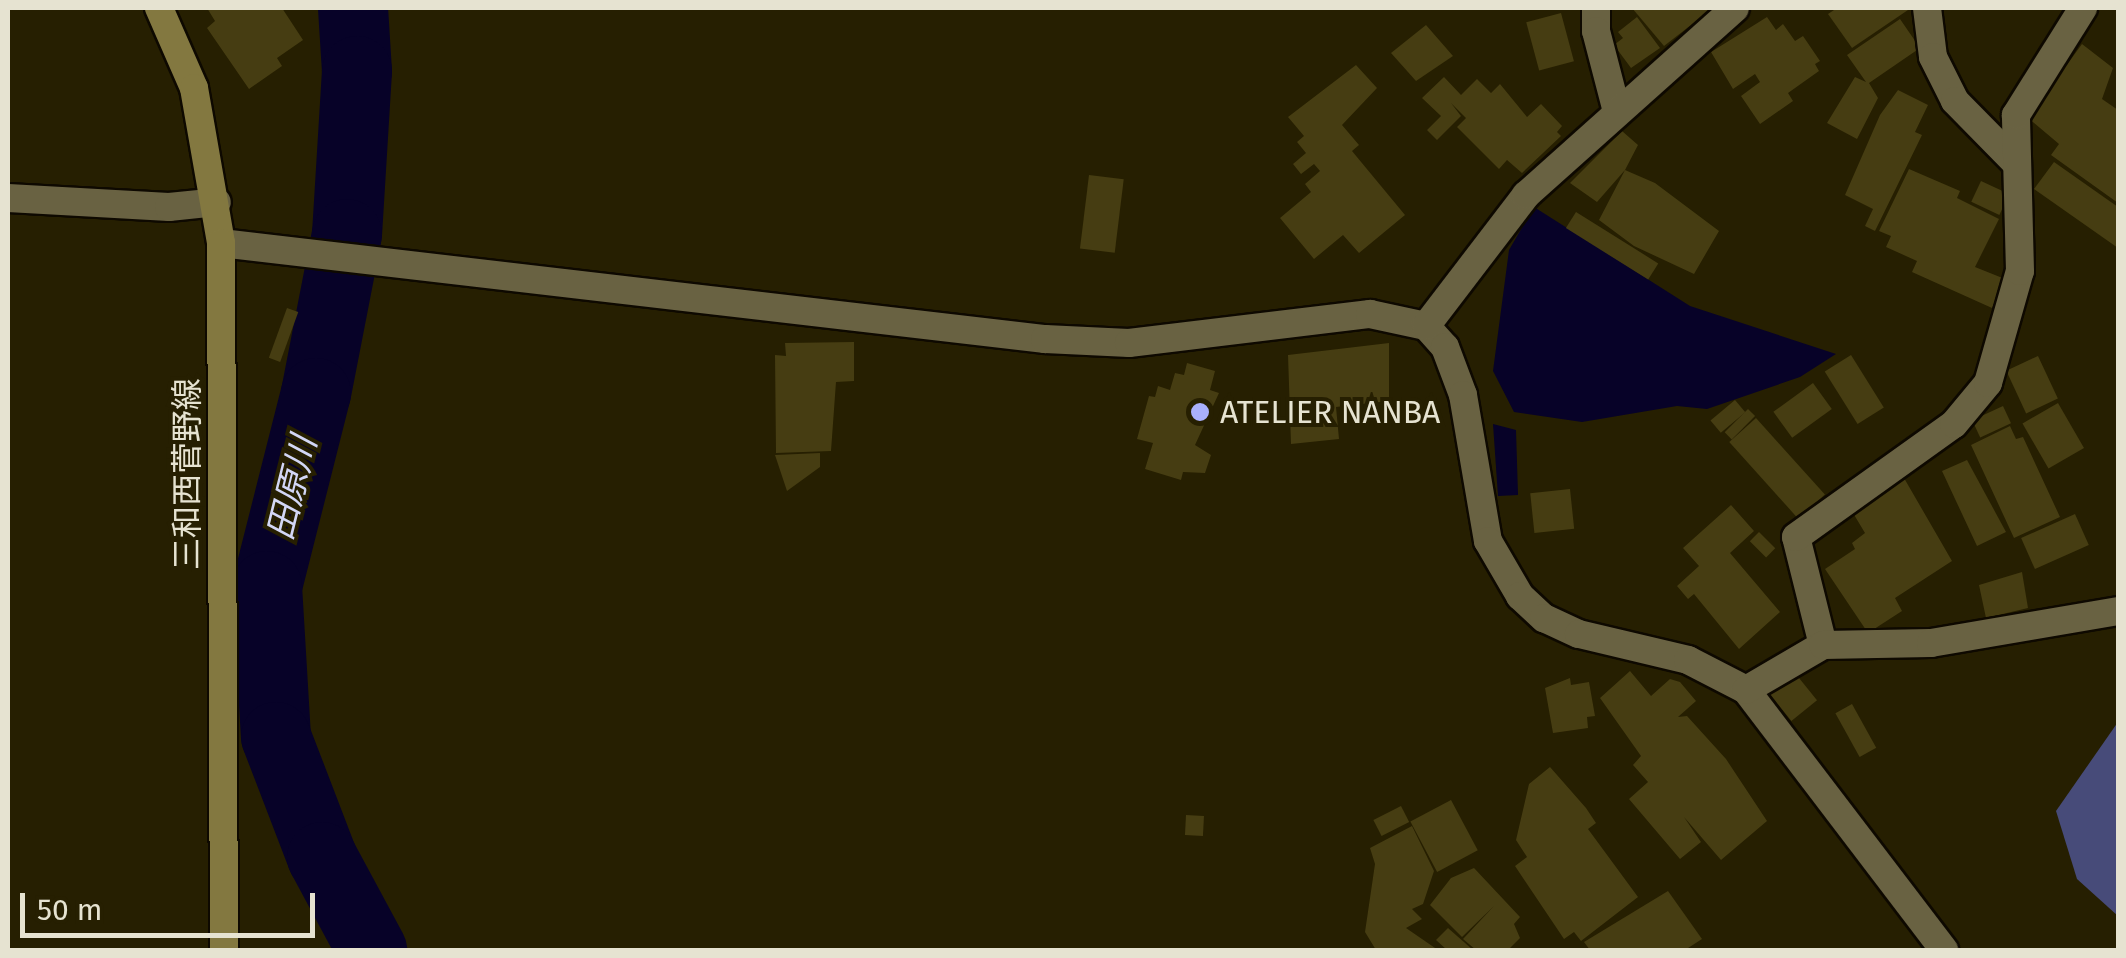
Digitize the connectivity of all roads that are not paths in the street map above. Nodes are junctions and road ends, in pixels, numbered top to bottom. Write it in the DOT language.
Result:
graph roads {
  1 [pos="159,8"];
  2 [pos="1596,8"];
  3 [pos="1735,8"];
  4 [pos="1927,8"];
  5 [pos="2083,8"];
  6 [pos="1616,108"];
  7 [pos="2014,161"];
  8 [pos="8,198"];
  9 [pos="217,202"];
  10 [pos="220,243"];
  11 [pos="1426,326"];
  12 [pos="2118,611"];
  13 [pos="1823,645"];
  14 [pos="1746,690"];
  15 [pos="224,950"];
  16 [pos="1944,950"];
  1 -- 9 [label="main road, 三和西菅野線"];
  2 -- 6 [label="street"];
  3 -- 6 [label="street"];
  4 -- 7 [label="street"];
  5 -- 7 [label="street"];
  6 -- 11 [label="street"];
  7 -- 13 [label="street"];
  8 -- 9 [label="street"];
  9 -- 10 [label="main road, 三和西菅野線"];
  10 -- 11 [label="street"];
  10 -- 15 [label="main road, 三和西菅野線"];
  11 -- 14 [label="street"];
  12 -- 13 [label="street"];
  13 -- 14 [label="street"];
  14 -- 16 [label="street"];
}
